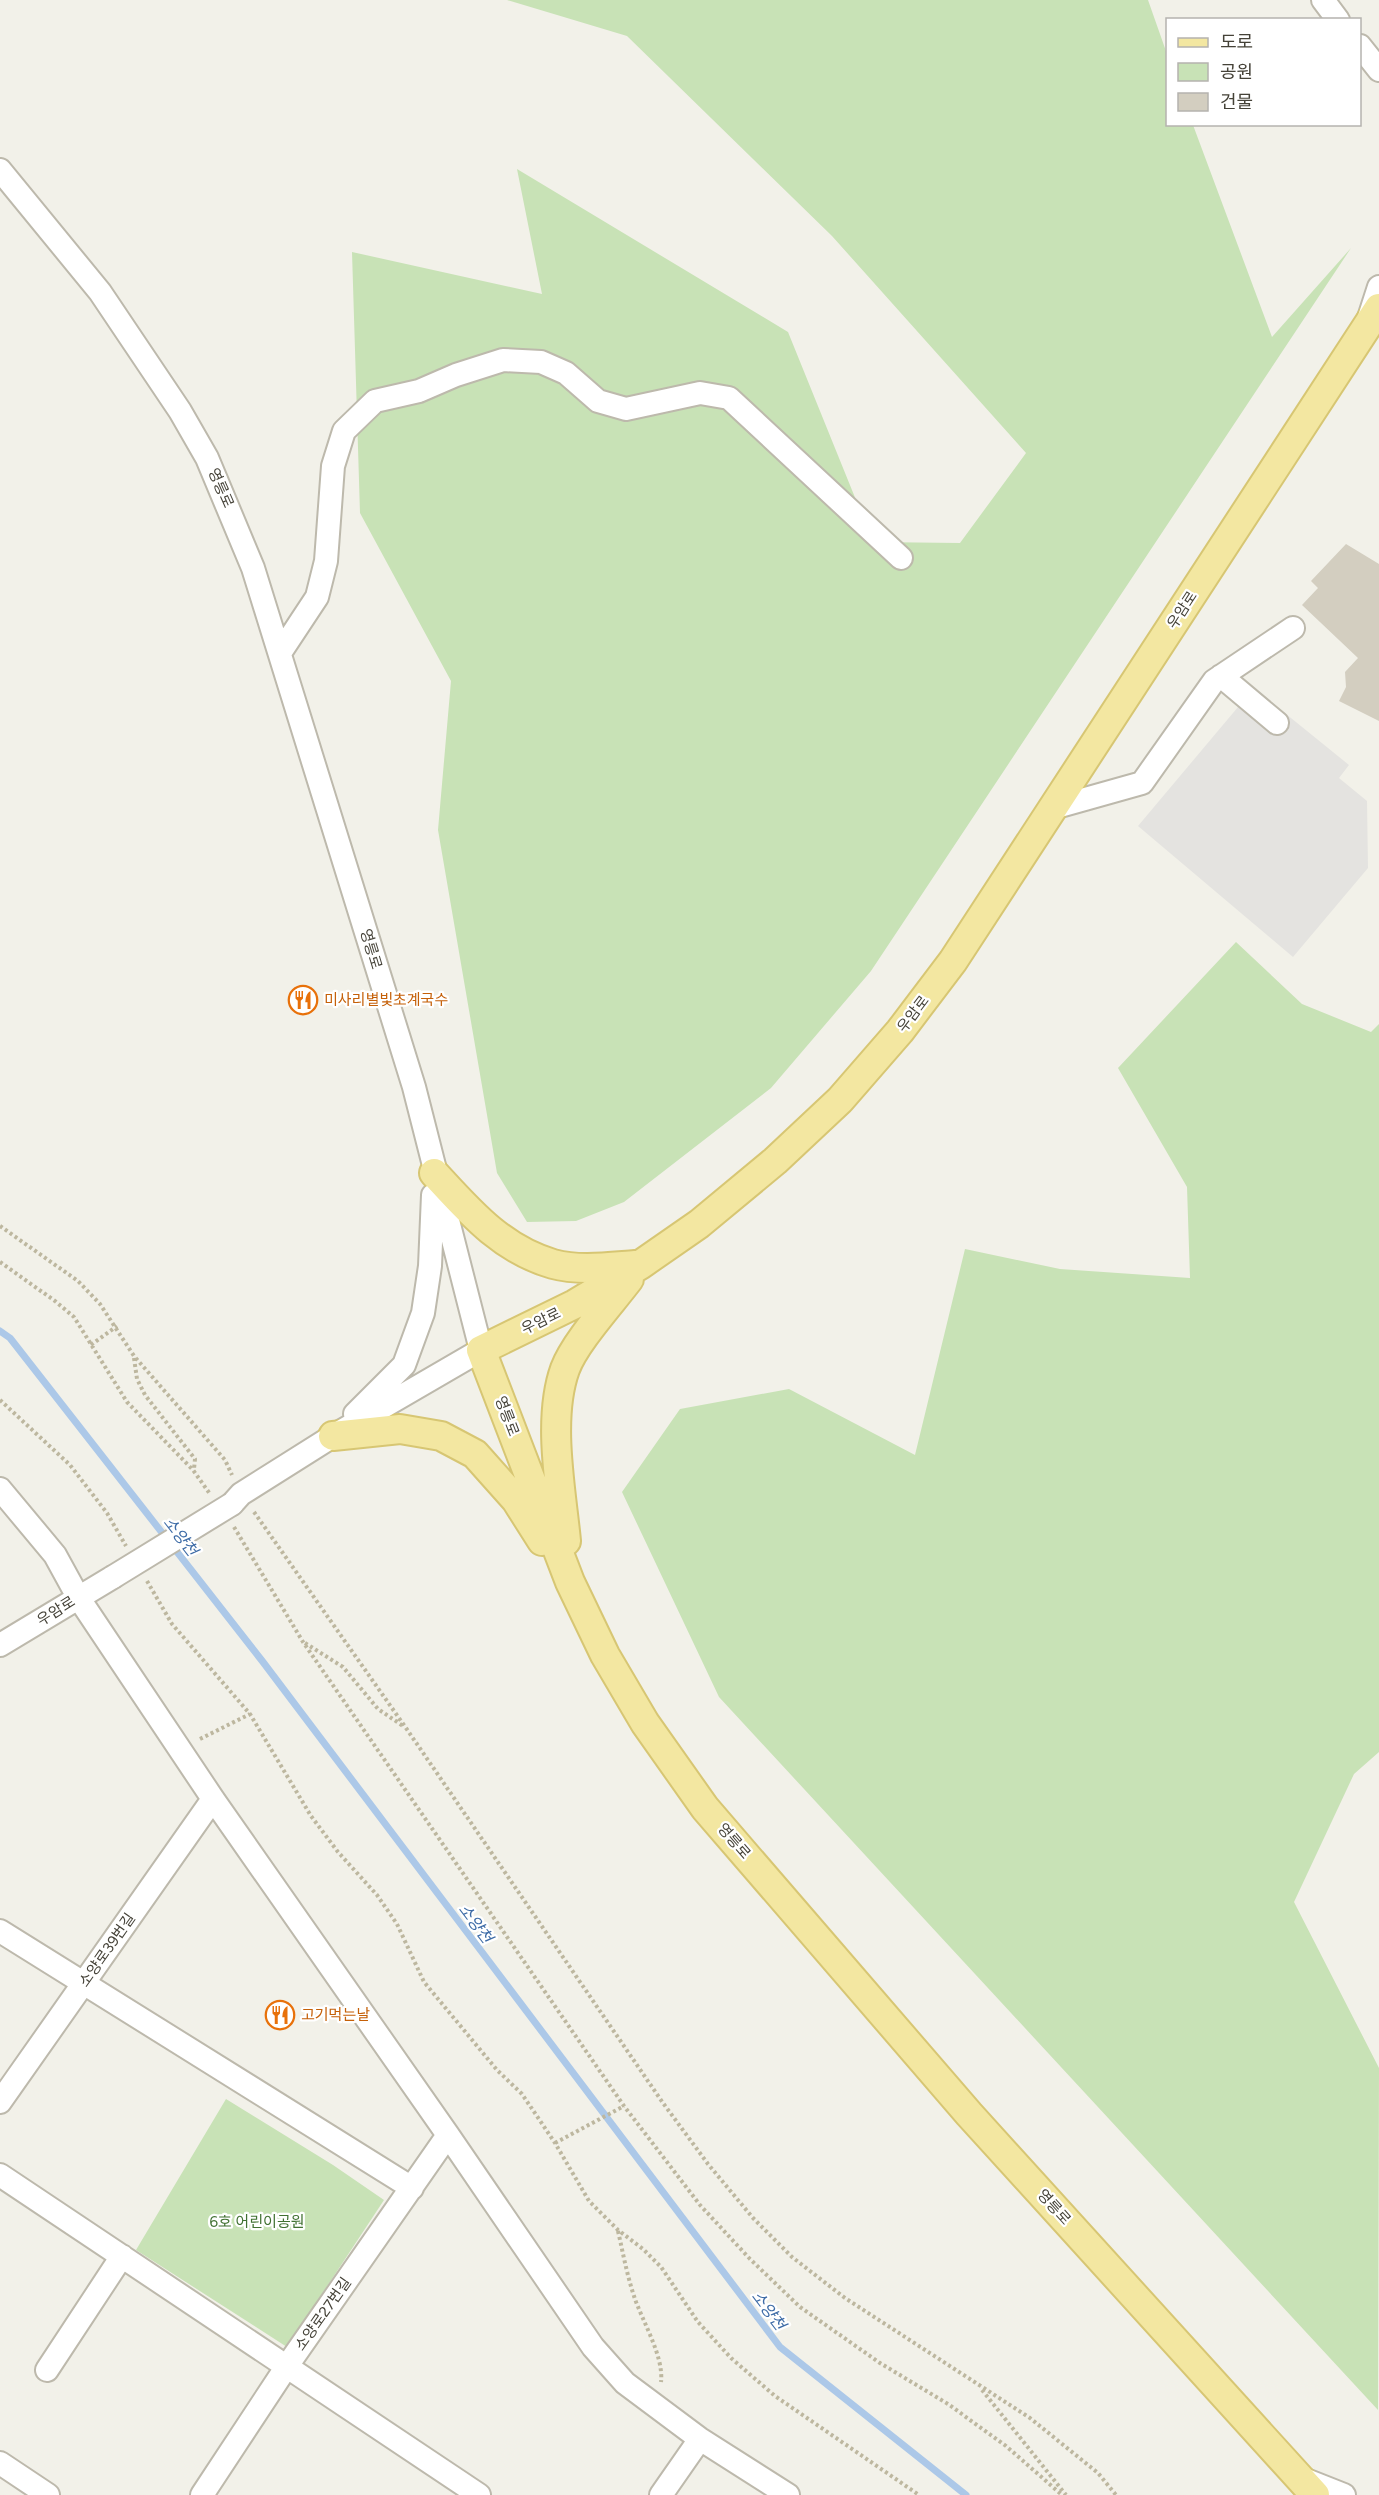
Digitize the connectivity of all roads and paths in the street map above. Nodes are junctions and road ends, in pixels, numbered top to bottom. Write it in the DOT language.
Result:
graph roads {
  1 [pos="1323,0"];
  2 [pos="1336,18"];
  3 [pos="1361,48"];
  4 [pos="1379,70"];
  5 [pos="0,170"];
  6 [pos="1379,287"];
  7 [pos="1375,318"];
  8 [pos="901,558"];
  9 [pos="1293,628"];
  10 [pos="280,653"];
  11 [pos="1221,676"];
  12 [pos="1277,723"];
  13 [pos="1053,808"];
  14 [pos="434,1173"];
  15 [pos="0,1226"];
  16 [pos="0,1262"];
  17 [pos="640,1265"];
  18 [pos="117,1326"];
  19 [pos="91,1345"];
  20 [pos="481,1350"];
  21 [pos="134,1356"];
  22 [pos="0,1400"];
  23 [pos="333,1436"];
  24 [pos="194,1470"];
  25 [pos="0,1489"];
  26 [pos="230,1505"];
  27 [pos="131,1553"];
  28 [pos="143,1574"];
  29 [pos="570,1582"];
  30 [pos="78,1597"];
  31 [pos="303,1642"];
  32 [pos="0,1645"];
  33 [pos="250,1714"];
  34 [pos="406,1728"];
  35 [pos="179,1749"];
  36 [pos="213,1799"];
  37 [pos="0,1930"];
  38 [pos="84,1983"];
  39 [pos="0,2102"];
  40 [pos="624,2106"];
  41 [pos="448,2135"];
  42 [pos="555,2143"];
  43 [pos="0,2175"];
  44 [pos="412,2188"];
  45 [pos="618,2230"];
  46 [pos="122,2256"];
  47 [pos="287,2366"];
  48 [pos="47,2370"];
  49 [pos="979,2386"];
  50 [pos="658,2407"];
  51 [pos="700,2439"];
  52 [pos="0,2463"];
  53 [pos="1307,2486"];
  54 [pos="48,2495"];
  55 [pos="202,2495"];
  56 [pos="479,2495"];
  57 [pos="661,2495"];
  58 [pos="788,2495"];
  59 [pos="919,2495"];
  60 [pos="1064,2495"];
  61 [pos="1116,2495"];
  62 [pos="1344,2495"];
  1 -- 2 [label="street"];
  3 -- 4 [label="street"];
  5 -- 10 [label="street, 영릉로"];
  6 -- 7 [label="street"];
  7 -- 13 [label="main road, 우암로"];
  8 -- 10 [label="street"];
  9 -- 11 [label="street"];
  10 -- 14 [label="street, 영릉로"];
  11 -- 12 [label="street"];
  11 -- 13 [label="street"];
  13 -- 17 [label="main road, 우암로"];
  14 -- 17 [label="main road"];
  14 -- 20 [label="street, 영릉로"];
  14 -- 23 [label="street"];
  15 -- 18 [label="path"];
  16 -- 19 [label="path"];
  17 -- 20 [label="main road, 우암로"];
  17 -- 29 [label="main road"];
  18 -- 19 [label="path"];
  18 -- 21 [label="path"];
  19 -- 24 [label="path"];
  20 -- 23 [label="street, 우암로"];
  20 -- 29 [label="main road, 영릉로"];
  21 -- 24 [label="path"];
  21 -- 26 [label="path"];
  22 -- 27 [label="path"];
  23 -- 26 [label="street, 우암로"];
  23 -- 29 [label="main road"];
  24 -- 26 [label="path"];
  25 -- 30 [label="street"];
  26 -- 30 [label="street, 우암로, bridge"];
  26 -- 31 [label="path"];
  26 -- 34 [label="path"];
  28 -- 33 [label="path"];
  29 -- 53 [label="main road, 영릉로"];
  30 -- 32 [label="street, 우암로"];
  30 -- 35 [label="street"];
  31 -- 34 [label="path"];
  31 -- 40 [label="path"];
  33 -- 35 [label="path"];
  33 -- 42 [label="path"];
  34 -- 49 [label="path"];
  35 -- 36 [label="street"];
  36 -- 38 [label="street, 소양로39번길"];
  36 -- 41 [label="street"];
  37 -- 38 [label="street"];
  38 -- 39 [label="street, 소양로39번길"];
  38 -- 44 [label="street"];
  40 -- 42 [label="path"];
  40 -- 60 [label="path"];
  41 -- 44 [label="street, 소양로27번길"];
  41 -- 50 [label="street"];
  42 -- 45 [label="path"];
  43 -- 46 [label="street"];
  44 -- 47 [label="street, 소양로27번길"];
  45 -- 50 [label="path"];
  45 -- 59 [label="path"];
  46 -- 47 [label="street"];
  46 -- 48 [label="street"];
  47 -- 55 [label="street, 소양로27번길"];
  47 -- 56 [label="street"];
  49 -- 60 [label="path"];
  49 -- 61 [label="path"];
  50 -- 51 [label="street"];
  51 -- 57 [label="street"];
  51 -- 58 [label="street"];
  52 -- 54 [label="street"];
  53 -- 62 [label="street"];
}
